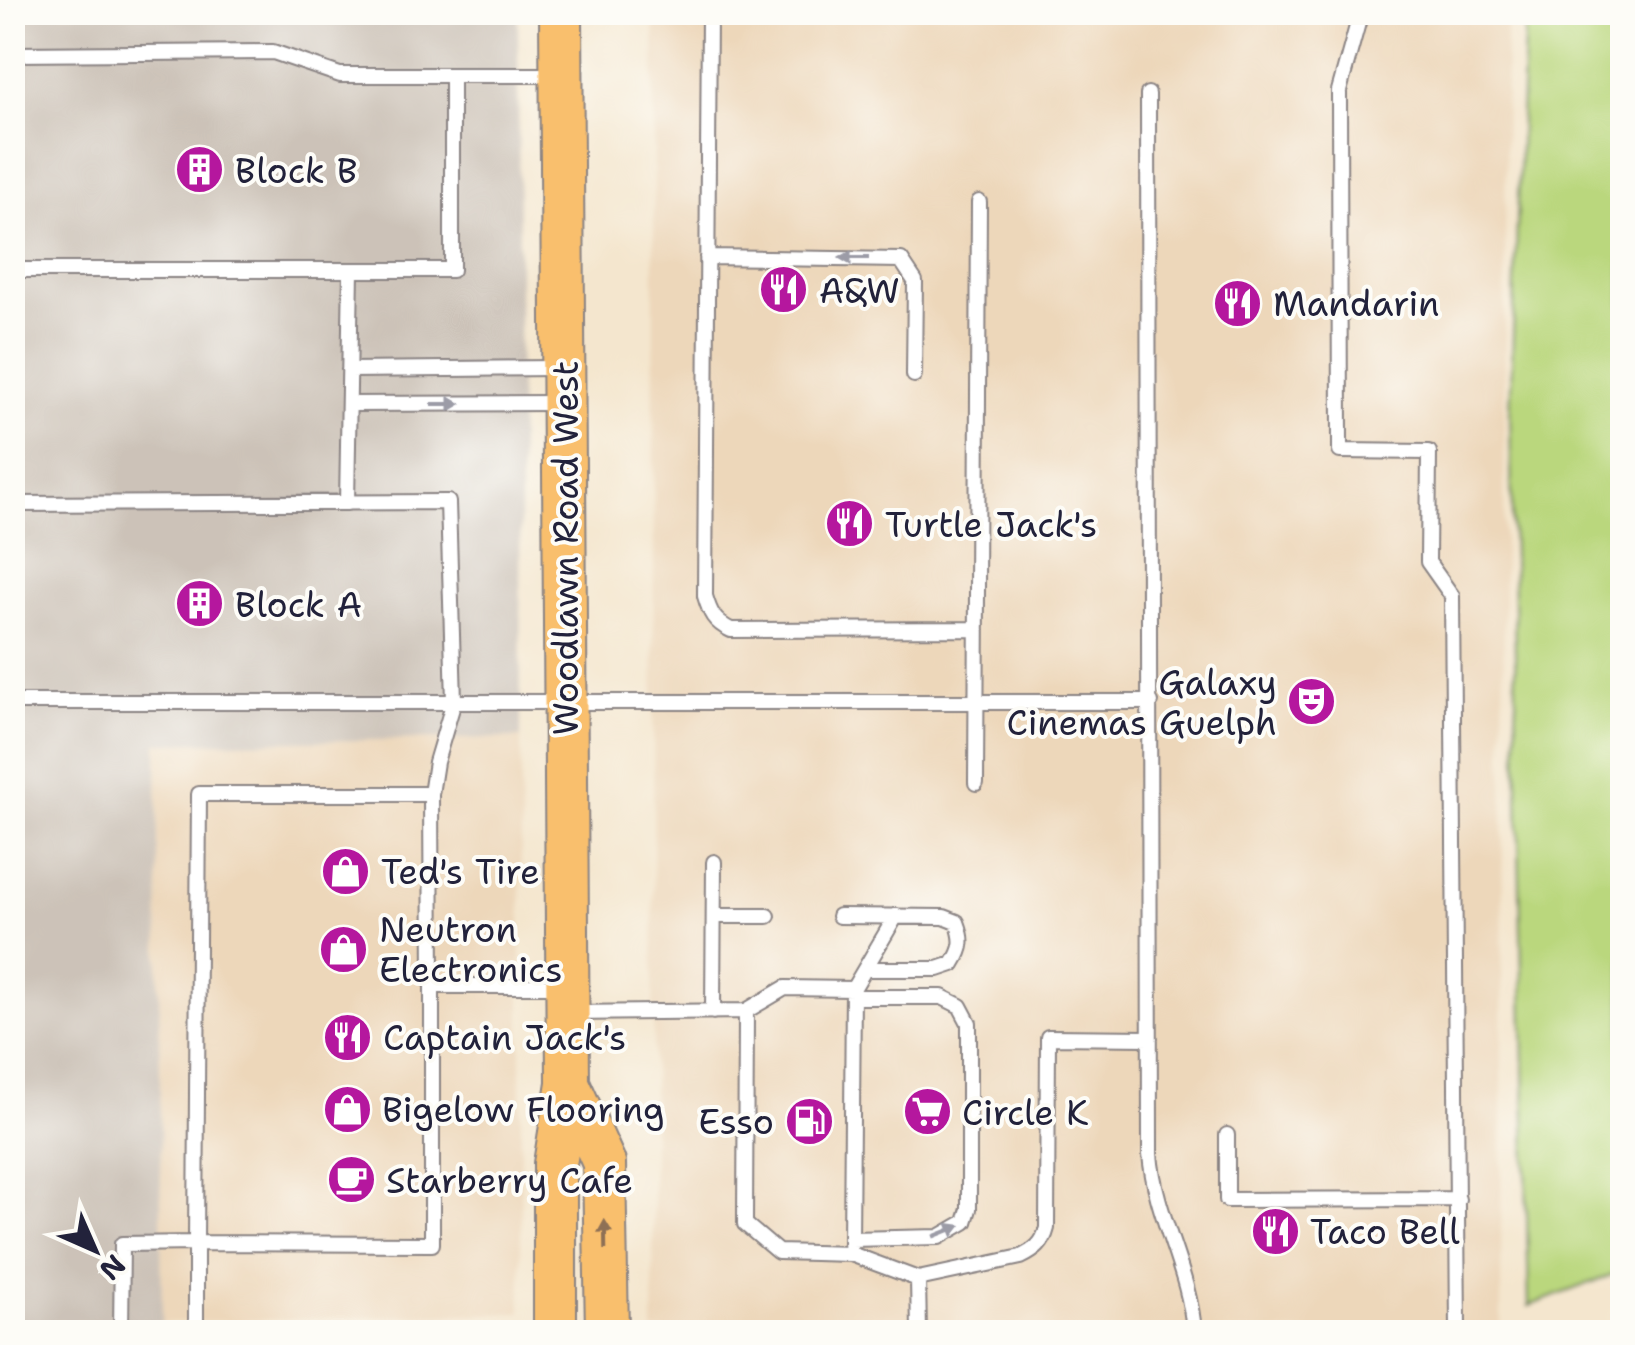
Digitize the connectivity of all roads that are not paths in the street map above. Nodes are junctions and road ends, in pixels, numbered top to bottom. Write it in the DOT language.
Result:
graph roads {
  1 [pos="561,12"];
  2 [pos="708,12"];
  3 [pos="1361,12"];
  4 [pos="12,54"];
  5 [pos="452,75"];
  6 [pos="562,75"];
  7 [pos="1148,94"];
  8 [pos="978,202"];
  9 [pos="707,256"];
  10 [pos="12,270"];
  11 [pos="350,270"];
  12 [pos="349,370"];
  13 [pos="914,375"];
  14 [pos="564,385"];
  15 [pos="349,404"];
  16 [pos="347,502"];
  17 [pos="12,504"];
  18 [pos="976,630"];
  19 [pos="454,701"];
  20 [pos="566,701"];
  21 [pos="12,702"];
  22 [pos="976,702"];
  23 [pos="1150,702"];
  24 [pos="976,782"];
  25 [pos="430,794"];
  26 [pos="714,862"];
  27 [pos="714,916"];
  28 [pos="768,916"];
  29 [pos="839,916"];
  30 [pos="896,916"];
  31 [pos="868,969"];
  32 [pos="432,986"];
  33 [pos="854,993"];
  34 [pos="567,999"];
  35 [pos="746,1011"];
  36 [pos="713,1012"];
  37 [pos="1150,1038"];
  38 [pos="568,1083"];
  39 [pos="1227,1135"];
  40 [pos="1458,1199"];
  41 [pos="196,1243"];
  42 [pos="851,1246"];
  43 [pos="918,1279"];
  44 [pos="120,1332"];
  45 [pos="196,1332"];
  46 [pos="555,1332"];
  47 [pos="607,1332"];
  48 [pos="919,1332"];
  49 [pos="1194,1332"];
  50 [pos="1458,1332"];
  1 -- 6 [label="main road, Woodlawn Road West"];
  2 -- 9 [label="lane"];
  3 -- 40 [label="lane"];
  4 -- 5 [label="lane"];
  5 -- 6 [label="lane"];
  5 -- 11 [label="lane"];
  6 -- 14 [label="main road, Woodlawn Road West"];
  7 -- 23 [label="lane"];
  8 -- 18 [label="lane"];
  13 -- 9 [label="lane, one-way"];
  9 -- 18 [label="lane"];
  10 -- 11 [label="lane"];
  11 -- 12 [label="lane"];
  12 -- 14 [label="lane"];
  12 -- 15 [label="lane"];
  15 -- 14 [label="lane, one-way"];
  14 -- 20 [label="main road, Woodlawn Road West"];
  15 -- 16 [label="lane"];
  16 -- 17 [label="lane"];
  16 -- 19 [label="lane"];
  18 -- 22 [label="lane"];
  19 -- 20 [label="lane"];
  19 -- 21 [label="lane"];
  19 -- 25 [label="lane"];
  20 -- 22 [label="lane"];
  20 -- 34 [label="main road, Woodlawn Road West"];
  22 -- 23 [label="lane"];
  22 -- 24 [label="lane"];
  23 -- 37 [label="lane"];
  25 -- 32 [label="lane"];
  25 -- 41 [label="lane"];
  26 -- 27 [label="lane"];
  27 -- 28 [label="lane"];
  27 -- 36 [label="lane"];
  29 -- 30 [label="lane"];
  30 -- 31 [label="lane"];
  30 -- 31 [label="lane"];
  31 -- 33 [label="lane"];
  32 -- 34 [label="lane"];
  32 -- 41 [label="lane"];
  33 -- 35 [label="lane"];
  33 -- 42 [label="lane"];
  42 -- 33 [label="lane, one-way"];
  34 -- 36 [label="lane"];
  34 -- 38 [label="main road, Woodlawn Road West"];
  35 -- 36 [label="lane"];
  35 -- 42 [label="lane"];
  37 -- 43 [label="lane"];
  37 -- 49 [label="lane"];
  38 -- 46 [label="main road, Woodlawn Road West"];
  47 -- 38 [label="main road, Woodlawn Road West, one-way"];
  39 -- 40 [label="lane"];
  40 -- 50 [label="lane"];
  41 -- 44 [label="lane"];
  41 -- 45 [label="lane"];
  42 -- 43 [label="lane"];
  43 -- 48 [label="lane"];
}
